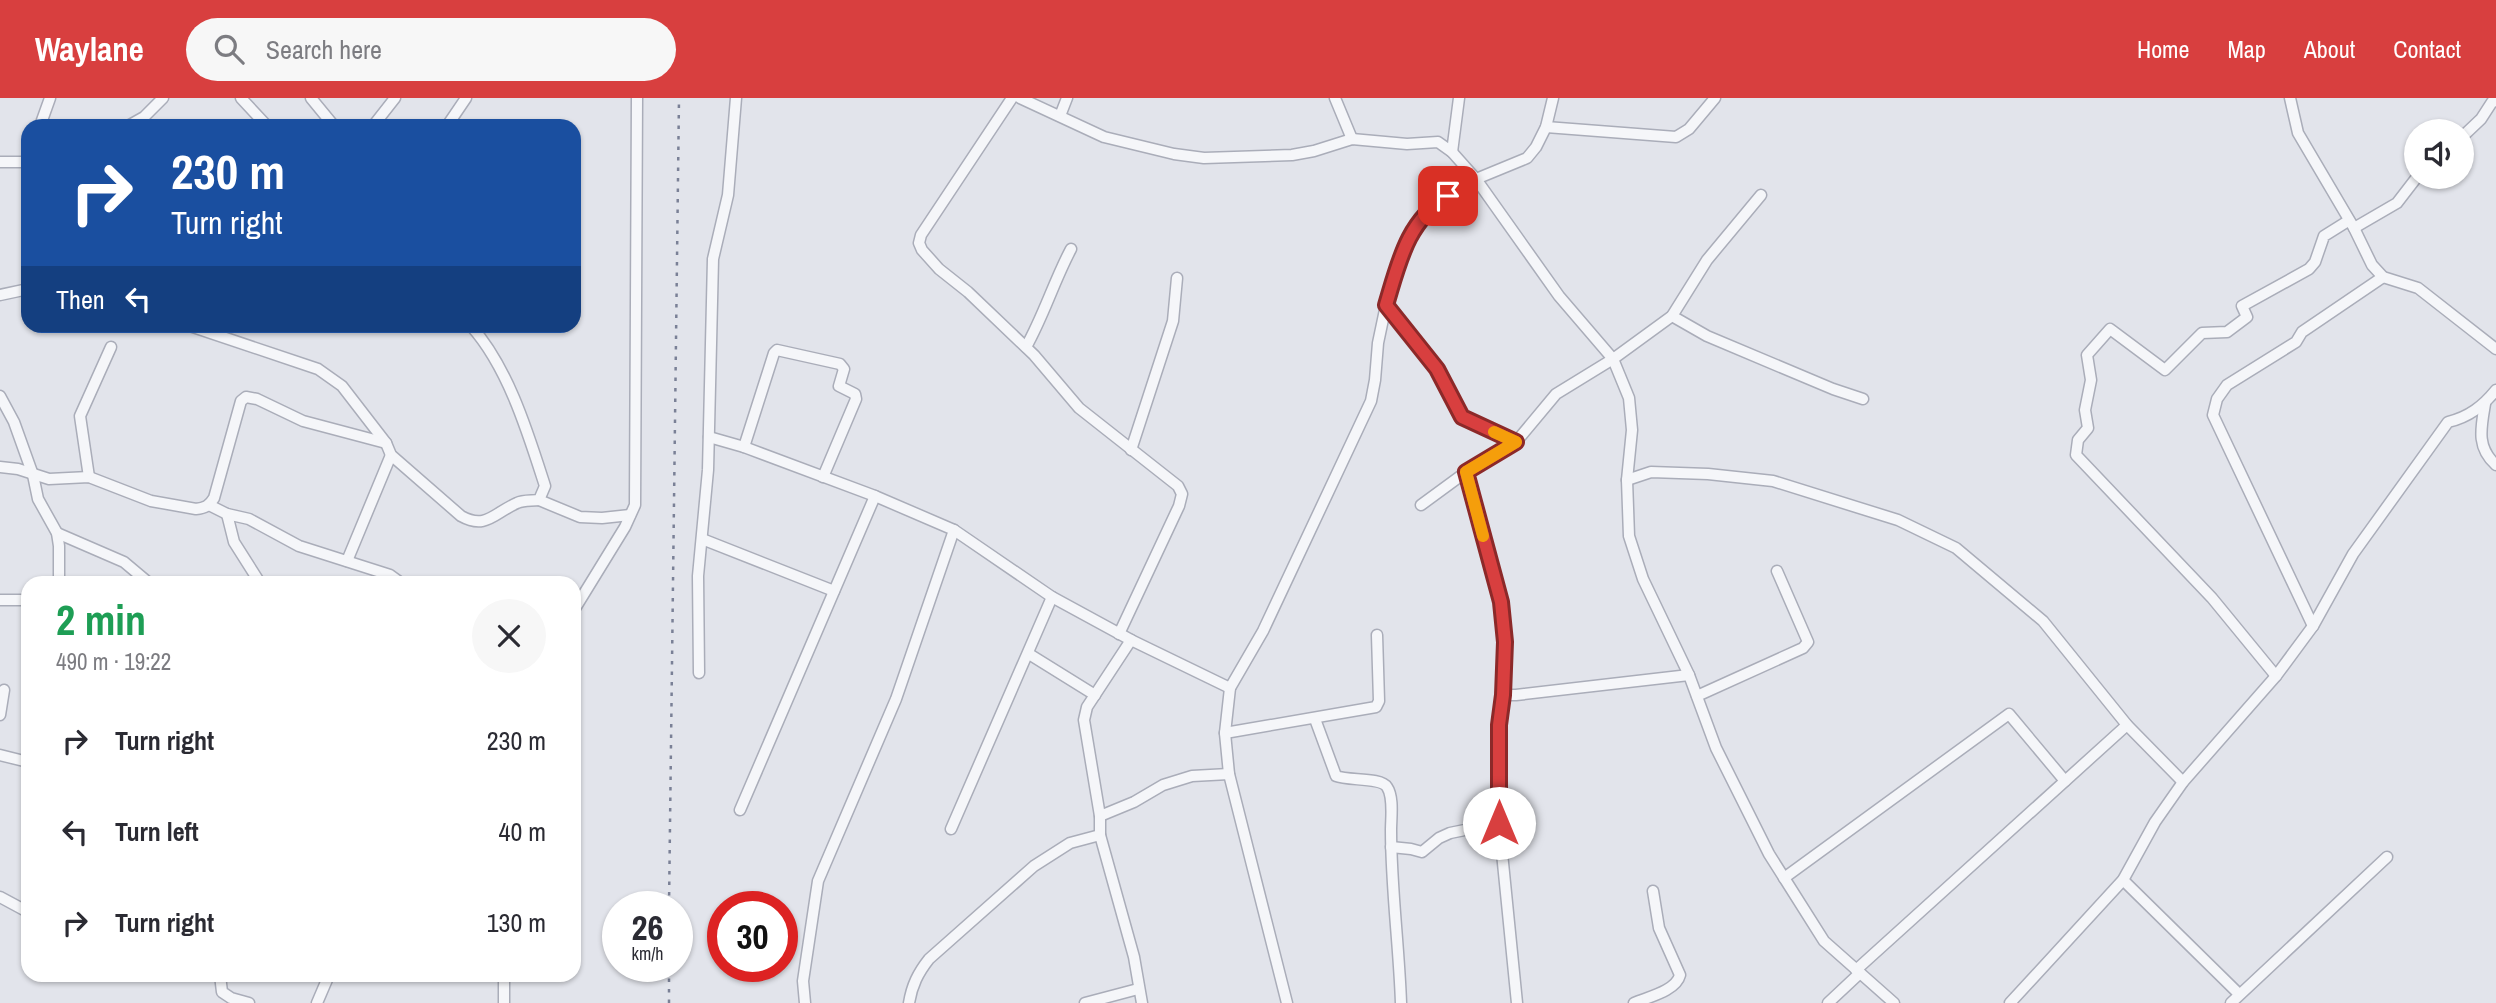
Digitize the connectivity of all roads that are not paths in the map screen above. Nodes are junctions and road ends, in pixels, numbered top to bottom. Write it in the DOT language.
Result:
graph roads {
  1 [pos="50,98"];
  2 [pos="163,98"];
  3 [pos="241,98"];
  4 [pos="311,98"];
  5 [pos="395,98"];
  6 [pos="466,98"];
  7 [pos="637,98"];
  8 [pos="736,98"];
  9 [pos="1012,98"];
  10 [pos="1020,98"];
  11 [pos="1067,98"];
  12 [pos="1335,98"];
  13 [pos="1459,98"];
  14 [pos="1552,98"];
  15 [pos="1714,98"];
  16 [pos="2290,98"];
  17 [pos="2496,101"];
  18 [pos="1060,116"];
  19 [pos="42,119"];
  20 [pos="140,119"];
  21 [pos="260,119"];
  22 [pos="328,119"];
  23 [pos="378,119"];
  24 [pos="452,119"];
  25 [pos="2474,125"];
  26 [pos="1546,127"];
  27 [pos="1352,139"];
  28 [pos="1452,152"];
  29 [pos="0,162"];
  30 [pos="21,162"];
  31 [pos="1476,179"];
  32 [pos="2408,189"];
  33 [pos="1761,195"];
  34 [pos="2351,225"];
  35 [pos="1071,249"];
  36 [pos="2383,277"];
  37 [pos="1177,278"];
  38 [pos="21,290"];
  39 [pos="0,295"];
  40 [pos="1386,305"];
  41 [pos="1672,316"];
  42 [pos="211,333"];
  43 [pos="477,333"];
  44 [pos="111,347"];
  45 [pos="1026,347"];
  46 [pos="2496,349"];
  47 [pos="1613,359"];
  48 [pos="2496,390"];
  49 [pos="0,396"];
  50 [pos="1864,399"];
  51 [pos="2484,404"];
  52 [pos="709,437"];
  53 [pos="1516,442"];
  54 [pos="386,443"];
  55 [pos="744,447"];
  56 [pos="1131,450"];
  57 [pos="391,455"];
  58 [pos="2496,465"];
  59 [pos="0,467"];
  60 [pos="1466,472"];
  61 [pos="33,475"];
  62 [pos="89,477"];
  63 [pos="823,477"];
  64 [pos="1627,480"];
  65 [pos="875,496"];
  66 [pos="539,500"];
  67 [pos="209,505"];
  68 [pos="1421,505"];
  69 [pos="227,514"];
  70 [pos="630,515"];
  71 [pos="954,530"];
  72 [pos="57,533"];
  73 [pos="702,539"];
  74 [pos="347,561"];
  75 [pos="1777,571"];
  76 [pos="59,576"];
  77 [pos="141,576"];
  78 [pos="256,576"];
  79 [pos="391,576"];
  80 [pos="834,591"];
  81 [pos="1052,597"];
  82 [pos="581,598"];
  83 [pos="0,600"];
  84 [pos="21,600"];
  85 [pos="2314,626"];
  86 [pos="1119,634"];
  87 [pos="1377,635"];
  88 [pos="1131,640"];
  89 [pos="1029,654"];
  90 [pos="699,673"];
  91 [pos="1689,675"];
  92 [pos="2276,676"];
  93 [pos="1230,688"];
  94 [pos="4,690"];
  95 [pos="1095,695"];
  96 [pos="1503,695"];
  97 [pos="1697,696"];
  98 [pos="0,715"];
  99 [pos="1315,719"];
  100 [pos="2127,725"];
  101 [pos="1225,733"];
  102 [pos="0,755"];
  103 [pos="21,760"];
  104 [pos="1229,774"];
  105 [pos="2065,781"];
  106 [pos="2183,782"];
  107 [pos="740,810"];
  108 [pos="1100,816"];
  109 [pos="1499,823"];
  110 [pos="951,829"];
  111 [pos="1100,835"];
  112 [pos="1391,847"];
  113 [pos="2387,858"];
  114 [pos="1784,878"];
  115 [pos="2123,880"];
  116 [pos="1653,891"];
  117 [pos="0,897"];
  118 [pos="21,908"];
  119 [pos="1858,972"];
  120 [pos="221,982"];
  121 [pos="326,982"];
  122 [pos="504,982"];
  123 [pos="1138,989"];
  124 [pos="2239,994"];
  125 [pos="249,1003"];
  126 [pos="317,1003"];
  127 [pos="503,1003"];
  128 [pos="805,1003"];
  129 [pos="909,1003"];
  130 [pos="1085,1003"];
  131 [pos="1142,1003"];
  132 [pos="1287,1003"];
  133 [pos="1401,1003"];
  134 [pos="1517,1003"];
  135 [pos="1634,1003"];
  136 [pos="1828,1003"];
  137 [pos="1893,1003"];
  138 [pos="2010,1003"];
  139 [pos="2231,1003"];
  1 -- 19 [label="street"];
  2 -- 20 [label="street"];
  3 -- 21 [label="street"];
  4 -- 22 [label="street"];
  5 -- 23 [label="street"];
  6 -- 24 [label="street"];
  7 -- 70 [label="street"];
  8 -- 52 [label="street"];
  9 -- 45 [label="street"];
  10 -- 18 [label="street"];
  11 -- 18 [label="street"];
  12 -- 27 [label="street"];
  13 -- 28 [label="street"];
  14 -- 26 [label="street"];
  15 -- 26 [label="street"];
  16 -- 34 [label="street"];
  17 -- 25 [label="street"];
  18 -- 27 [label="street"];
  26 -- 31 [label="street"];
  27 -- 28 [label="street"];
  28 -- 31 [label="street"];
  29 -- 30 [label="street"];
  31 -- 40 [label="street"];
  31 -- 47 [label="street"];
  32 -- 34 [label="street"];
  33 -- 41 [label="street"];
  34 -- 36 [label="street"];
  34 -- 92 [label="street"];
  35 -- 45 [label="street"];
  36 -- 46 [label="street"];
  36 -- 85 [label="street"];
  37 -- 56 [label="street"];
  38 -- 39 [label="street"];
  40 -- 53 [label="street"];
  40 -- 93 [label="street"];
  41 -- 47 [label="street"];
  41 -- 50 [label="street"];
  42 -- 54 [label="street"];
  43 -- 66 [label="street"];
  44 -- 62 [label="street"];
  45 -- 56 [label="street"];
  47 -- 53 [label="street"];
  47 -- 64 [label="street"];
  48 -- 51 [label="street"];
  49 -- 61 [label="street"];
  51 -- 58 [label="street"];
  51 -- 85 [label="street"];
  52 -- 55 [label="street"];
  52 -- 73 [label="street"];
  53 -- 60 [label="street"];
  54 -- 57 [label="street"];
  54 -- 67 [label="street"];
  55 -- 63 [label="street"];
  55 -- 63 [label="street"];
  56 -- 86 [label="street"];
  57 -- 66 [label="street"];
  57 -- 74 [label="street"];
  59 -- 61 [label="street"];
  60 -- 68 [label="street"];
  60 -- 96 [label="street"];
  61 -- 62 [label="street"];
  61 -- 72 [label="street"];
  62 -- 67 [label="street"];
  63 -- 65 [label="street"];
  64 -- 91 [label="street"];
  64 -- 100 [label="street"];
  65 -- 71 [label="street"];
  65 -- 80 [label="street"];
  66 -- 70 [label="street"];
  67 -- 69 [label="street"];
  69 -- 74 [label="street"];
  69 -- 78 [label="street"];
  70 -- 82 [label="street"];
  71 -- 81 [label="street"];
  71 -- 128 [label="street"];
  72 -- 76 [label="street"];
  72 -- 77 [label="street"];
  73 -- 80 [label="street"];
  73 -- 90 [label="street"];
  74 -- 79 [label="street"];
  75 -- 97 [label="street"];
  80 -- 107 [label="street"];
  81 -- 86 [label="street"];
  81 -- 89 [label="street"];
  83 -- 84 [label="street"];
  85 -- 92 [label="street"];
  86 -- 88 [label="street"];
  87 -- 99 [label="street"];
  88 -- 93 [label="street"];
  88 -- 95 [label="street"];
  89 -- 95 [label="street"];
  89 -- 110 [label="street"];
  91 -- 96 [label="street"];
  91 -- 97 [label="street"];
  92 -- 106 [label="street"];
  93 -- 101 [label="street"];
  94 -- 98 [label="street"];
  95 -- 108 [label="street"];
  96 -- 109 [label="street"];
  97 -- 114 [label="street"];
  99 -- 101 [label="street"];
  99 -- 112 [label="street"];
  100 -- 105 [label="street"];
  100 -- 106 [label="street"];
  101 -- 104 [label="street"];
  102 -- 103 [label="street"];
  104 -- 108 [label="street"];
  104 -- 132 [label="street"];
  105 -- 114 [label="street"];
  105 -- 119 [label="street"];
  106 -- 115 [label="street"];
  108 -- 111 [label="street"];
  109 -- 112 [label="street"];
  109 -- 134 [label="street"];
  111 -- 123 [label="street"];
  111 -- 129 [label="street"];
  112 -- 133 [label="street"];
  113 -- 124 [label="street"];
  114 -- 119 [label="street"];
  115 -- 124 [label="street"];
  115 -- 138 [label="street"];
  116 -- 135 [label="street"];
  117 -- 118 [label="street"];
  119 -- 136 [label="street"];
  119 -- 137 [label="street"];
  120 -- 125 [label="street"];
  121 -- 126 [label="street"];
  122 -- 127 [label="street"];
  123 -- 130 [label="street"];
  123 -- 131 [label="street"];
  124 -- 139 [label="street"];
}
